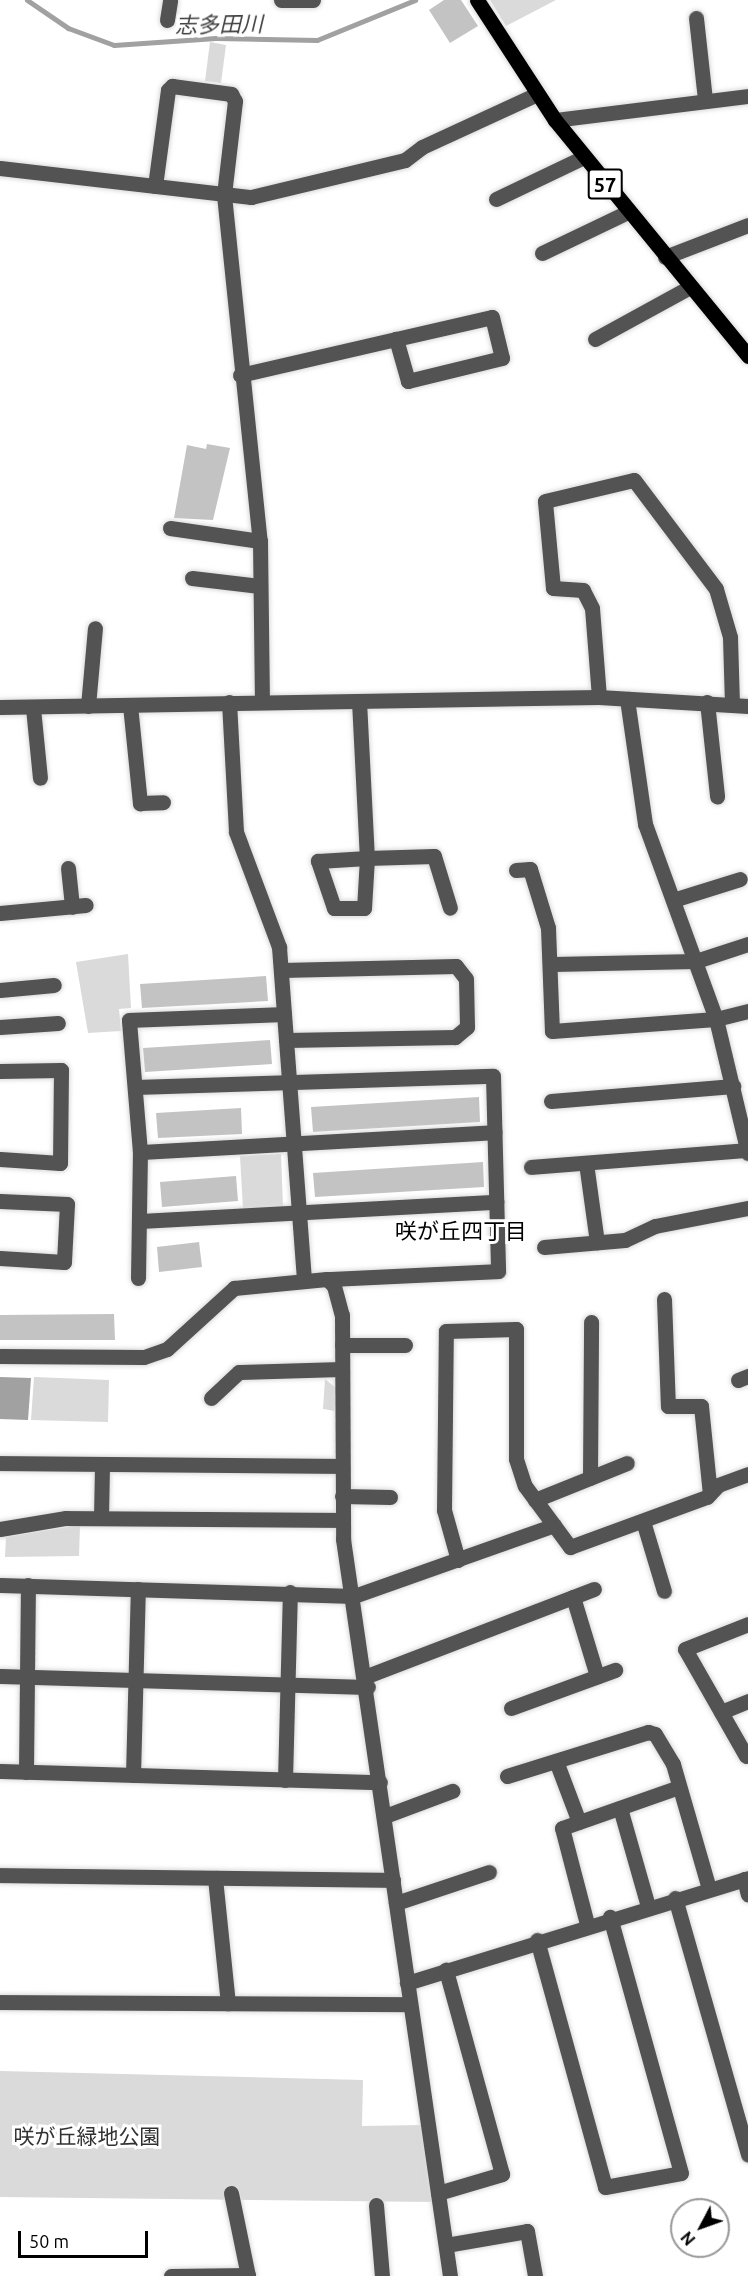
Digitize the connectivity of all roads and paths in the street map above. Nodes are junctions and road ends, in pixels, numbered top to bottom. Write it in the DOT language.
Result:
graph roads {
  1 [pos="170,0"];
  2 [pos="281,0"];
  3 [pos="314,0"];
  4 [pos="477,0"];
  5 [pos="696,18"];
  6 [pos="167,20"];
  7 [pos="537,94"];
  8 [pos="748,96"];
  9 [pos="705,99"];
  10 [pos="555,120"];
  11 [pos="584,157"];
  12 [pos="0,168"];
  13 [pos="155,186"];
  14 [pos="224,195"];
  15 [pos="496,199"];
  16 [pos="628,212"];
  17 [pos="748,225"];
  18 [pos="542,254"];
  19 [pos="665,257"];
  20 [pos="690,288"];
  21 [pos="396,339"];
  22 [pos="595,339"];
  23 [pos="748,356"];
  24 [pos="240,375"];
  25 [pos="170,528"];
  26 [pos="260,541"];
  27 [pos="192,578"];
  28 [pos="260,586"];
  29 [pos="95,628"];
  30 [pos="599,697"];
  31 [pos="627,699"];
  32 [pos="359,701"];
  33 [pos="229,702"];
  34 [pos="262,702"];
  35 [pos="707,702"];
  36 [pos="732,704"];
  37 [pos="130,705"];
  38 [pos="88,706"];
  39 [pos="748,706"];
  40 [pos="0,707"];
  41 [pos="33,708"];
  42 [pos="40,778"];
  43 [pos="717,796"];
  44 [pos="163,802"];
  45 [pos="69,868"];
  46 [pos="516,870"];
  47 [pos="740,879"];
  48 [pos="673,900"];
  49 [pos="450,908"];
  50 [pos="0,913"];
  51 [pos="748,944"];
  52 [pos="696,961"];
  53 [pos="553,964"];
  54 [pos="281,970"];
  55 [pos="54,985"];
  56 [pos="0,990"];
  57 [pos="748,1011"];
  58 [pos="284,1014"];
  59 [pos="716,1019"];
  60 [pos="58,1023"];
  61 [pos="0,1027"];
  62 [pos="286,1040"];
  63 [pos="0,1071"];
  64 [pos="289,1079"];
  65 [pos="733,1086"];
  66 [pos="135,1087"];
  67 [pos="550,1101"];
  68 [pos="494,1132"];
  69 [pos="294,1144"];
  70 [pos="140,1152"];
  71 [pos="748,1152"];
  72 [pos="0,1159"];
  73 [pos="586,1163"];
  74 [pos="531,1167"];
  75 [pos="0,1201"];
  76 [pos="496,1202"];
  77 [pos="748,1208"];
  78 [pos="299,1213"];
  79 [pos="140,1221"];
  80 [pos="597,1242"];
  81 [pos="544,1247"];
  82 [pos="0,1258"];
  83 [pos="138,1278"];
  84 [pos="304,1280"];
  85 [pos="331,1284"];
  86 [pos="664,1299"];
  87 [pos="591,1322"];
  88 [pos="342,1345"];
  89 [pos="405,1345"];
  90 [pos="0,1356"];
  91 [pos="342,1369"];
  92 [pos="211,1398"];
  93 [pos="0,1463"];
  94 [pos="627,1463"];
  95 [pos="102,1464"];
  96 [pos="340,1466"];
  97 [pos="748,1474"];
  98 [pos="590,1478"];
  99 [pos="710,1494"];
  100 [pos="342,1496"];
  101 [pos="390,1497"];
  102 [pos="535,1500"];
  103 [pos="101,1518"];
  104 [pos="342,1520"];
  105 [pos="644,1521"];
  106 [pos="554,1525"];
  107 [pos="0,1529"];
  108 [pos="458,1560"];
  109 [pos="0,1585"];
  110 [pos="28,1585"];
  111 [pos="138,1589"];
  112 [pos="594,1589"];
  113 [pos="664,1591"];
  114 [pos="290,1592"];
  115 [pos="354,1596"];
  116 [pos="573,1597"];
  117 [pos="748,1624"];
  118 [pos="615,1670"];
  119 [pos="0,1676"];
  120 [pos="26,1676"];
  121 [pos="597,1676"];
  122 [pos="136,1680"];
  123 [pos="368,1682"];
  124 [pos="289,1684"];
  125 [pos="748,1701"];
  126 [pos="511,1708"];
  127 [pos="721,1712"];
  128 [pos="746,1756"];
  129 [pos="556,1761"];
  130 [pos="0,1771"];
  131 [pos="26,1772"];
  132 [pos="133,1775"];
  133 [pos="507,1776"];
  134 [pos="285,1780"];
  135 [pos="380,1782"];
  136 [pos="679,1787"];
  137 [pos="452,1791"];
  138 [pos="620,1808"];
  139 [pos="385,1816"];
  140 [pos="579,1822"];
  141 [pos="489,1872"];
  142 [pos="0,1875"];
  143 [pos="214,1878"];
  144 [pos="746,1879"];
  145 [pos="393,1880"];
  146 [pos="709,1889"];
  147 [pos="748,1895"];
  148 [pos="675,1898"];
  149 [pos="396,1903"];
  150 [pos="648,1906"];
  151 [pos="610,1917"];
  152 [pos="587,1924"];
  153 [pos="537,1940"];
  154 [pos="446,1970"];
  155 [pos="407,1983"];
  156 [pos="0,2002"];
  157 [pos="228,2003"];
  158 [pos="410,2004"];
  159 [pos="748,2155"];
  160 [pos="231,2193"];
  161 [pos="438,2193"];
  162 [pos="376,2205"];
  163 [pos="446,2245"];
  164 [pos="248,2275"];
  165 [pos="171,2276"];
  166 [pos="382,2276"];
  167 [pos="450,2276"];
  168 [pos="535,2276"];
  1 -- 6 [label="street"];
  2 -- 3 [label="street"];
  4 -- 7 [label="main road, 57"];
  5 -- 9 [label="street"];
  7 -- 10 [label="main road, 57"];
  7 -- 14 [label="street"];
  8 -- 9 [label="street"];
  9 -- 10 [label="street"];
  10 -- 11 [label="main road, 57"];
  11 -- 15 [label="street"];
  11 -- 16 [label="main road, 57"];
  12 -- 13 [label="street"];
  13 -- 14 [label="street"];
  13 -- 14 [label="street"];
  14 -- 24 [label="street"];
  16 -- 18 [label="street"];
  16 -- 19 [label="main road, 57"];
  17 -- 19 [label="street"];
  19 -- 20 [label="main road, 57"];
  20 -- 22 [label="street"];
  20 -- 23 [label="main road, 57"];
  21 -- 21 [label="street"];
  21 -- 24 [label="street"];
  24 -- 26 [label="street"];
  25 -- 26 [label="street"];
  26 -- 28 [label="street"];
  27 -- 28 [label="street"];
  28 -- 34 [label="street"];
  29 -- 38 [label="street"];
  30 -- 31 [label="street"];
  30 -- 32 [label="street"];
  30 -- 36 [label="street"];
  31 -- 35 [label="street"];
  31 -- 48 [label="street"];
  32 -- 34 [label="street"];
  32 -- 49 [label="street"];
  33 -- 34 [label="street"];
  33 -- 37 [label="street"];
  33 -- 54 [label="street"];
  35 -- 36 [label="street"];
  35 -- 43 [label="street"];
  36 -- 39 [label="street"];
  37 -- 38 [label="street"];
  37 -- 44 [label="street"];
  38 -- 41 [label="street"];
  40 -- 41 [label="street"];
  41 -- 42 [label="street"];
  45 -- 50 [label="street"];
  46 -- 53 [label="street"];
  47 -- 48 [label="street"];
  48 -- 52 [label="street"];
  51 -- 52 [label="street"];
  52 -- 53 [label="street"];
  52 -- 59 [label="street"];
  53 -- 59 [label="street"];
  54 -- 58 [label="street"];
  54 -- 62 [label="street"];
  55 -- 56 [label="street"];
  57 -- 59 [label="street"];
  58 -- 62 [label="street"];
  58 -- 66 [label="street"];
  59 -- 65 [label="street"];
  60 -- 61 [label="street"];
  62 -- 64 [label="street"];
  63 -- 72 [label="street"];
  64 -- 66 [label="street"];
  64 -- 68 [label="street"];
  64 -- 69 [label="street"];
  65 -- 67 [label="street"];
  65 -- 71 [label="street"];
  66 -- 70 [label="street"];
  68 -- 69 [label="street"];
  68 -- 76 [label="street"];
  69 -- 70 [label="street"];
  69 -- 78 [label="street"];
  70 -- 79 [label="street"];
  71 -- 73 [label="street"];
  73 -- 74 [label="street"];
  73 -- 80 [label="street"];
  75 -- 82 [label="street"];
  76 -- 78 [label="street"];
  76 -- 85 [label="street"];
  77 -- 80 [label="street"];
  78 -- 79 [label="street"];
  78 -- 84 [label="street"];
  79 -- 83 [label="street"];
  80 -- 81 [label="street"];
  84 -- 85 [label="street"];
  84 -- 90 [label="street"];
  85 -- 88 [label="street"];
  86 -- 99 [label="street"];
  87 -- 98 [label="street"];
  88 -- 89 [label="street"];
  88 -- 91 [label="street"];
  91 -- 92 [label="street"];
  91 -- 96 [label="street"];
  93 -- 95 [label="street"];
  94 -- 98 [label="street"];
  95 -- 96 [label="street"];
  95 -- 103 [label="street"];
  96 -- 100 [label="street"];
  97 -- 99 [label="street"];
  98 -- 102 [label="street"];
  99 -- 105 [label="street"];
  100 -- 101 [label="street"];
  100 -- 104 [label="street"];
  102 -- 106 [label="street"];
  102 -- 108 [label="street"];
  103 -- 104 [label="street"];
  103 -- 107 [label="street"];
  104 -- 115 [label="street"];
  105 -- 106 [label="street"];
  105 -- 113 [label="street"];
  106 -- 108 [label="street"];
  108 -- 115 [label="street"];
  109 -- 110 [label="street"];
  110 -- 111 [label="street"];
  110 -- 120 [label="street"];
  111 -- 114 [label="street"];
  111 -- 122 [label="street"];
  112 -- 116 [label="street"];
  114 -- 115 [label="street"];
  114 -- 124 [label="street"];
  115 -- 123 [label="street"];
  116 -- 121 [label="street"];
  116 -- 123 [label="street"];
  117 -- 127 [label="street"];
  118 -- 121 [label="street"];
  119 -- 120 [label="street"];
  120 -- 122 [label="street"];
  120 -- 131 [label="street"];
  121 -- 126 [label="street"];
  122 -- 124 [label="street"];
  122 -- 132 [label="street"];
  123 -- 124 [label="street"];
  123 -- 135 [label="street"];
  124 -- 134 [label="street"];
  125 -- 127 [label="street"];
  127 -- 128 [label="street"];
  129 -- 133 [label="street"];
  129 -- 136 [label="street"];
  129 -- 140 [label="street"];
  130 -- 131 [label="street"];
  131 -- 132 [label="street"];
  132 -- 134 [label="street"];
  134 -- 135 [label="street"];
  135 -- 139 [label="street"];
  136 -- 138 [label="street"];
  136 -- 146 [label="street"];
  137 -- 139 [label="street"];
  138 -- 140 [label="street"];
  138 -- 150 [label="street"];
  139 -- 145 [label="street"];
  140 -- 152 [label="street"];
  141 -- 149 [label="street"];
  142 -- 143 [label="street"];
  143 -- 145 [label="street"];
  143 -- 157 [label="street"];
  144 -- 146 [label="street"];
  144 -- 147 [label="street"];
  145 -- 149 [label="street"];
  146 -- 148 [label="street"];
  148 -- 150 [label="street"];
  148 -- 159 [label="street"];
  149 -- 155 [label="street"];
  150 -- 151 [label="street"];
  151 -- 152 [label="street"];
  151 -- 153 [label="street"];
  152 -- 153 [label="street"];
  153 -- 154 [label="street"];
  154 -- 155 [label="street"];
  154 -- 161 [label="street"];
  155 -- 158 [label="street"];
  156 -- 157 [label="street"];
  157 -- 158 [label="street"];
  158 -- 161 [label="street"];
  160 -- 164 [label="street"];
  161 -- 163 [label="street"];
  162 -- 166 [label="street"];
  163 -- 167 [label="street"];
  163 -- 168 [label="street"];
  164 -- 165 [label="street"];
}
